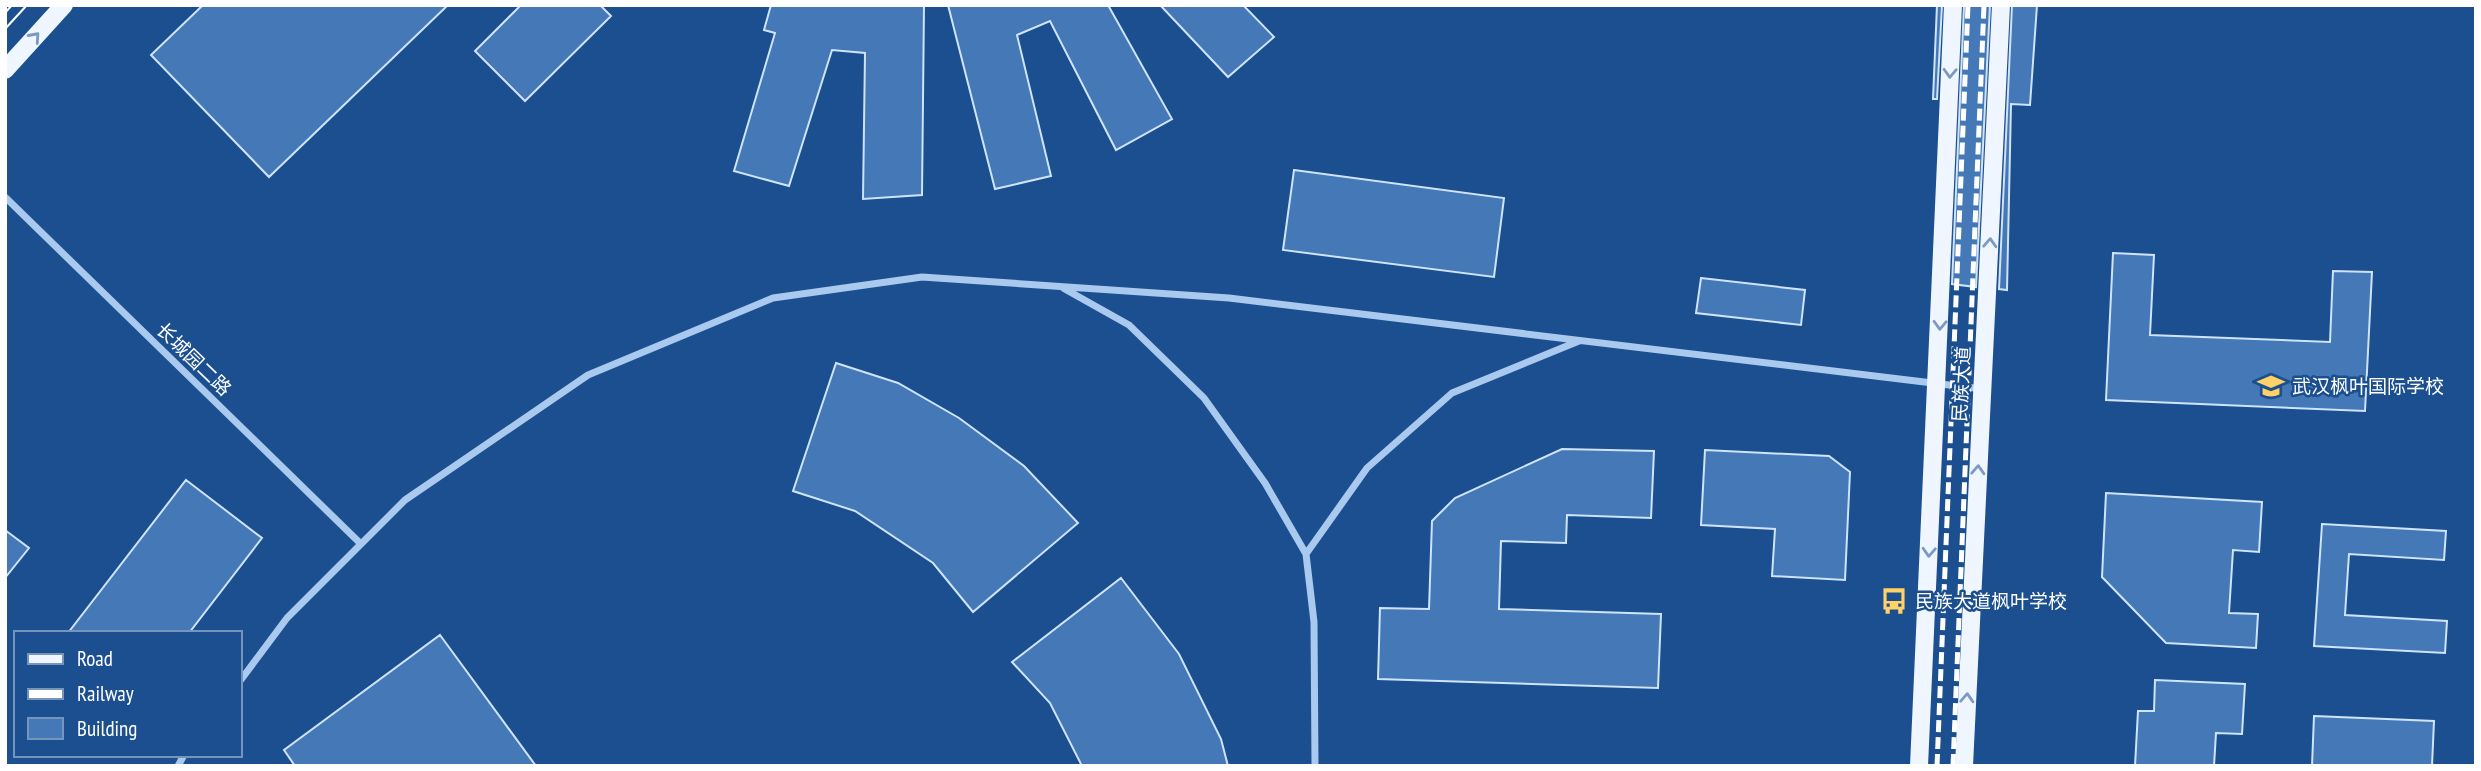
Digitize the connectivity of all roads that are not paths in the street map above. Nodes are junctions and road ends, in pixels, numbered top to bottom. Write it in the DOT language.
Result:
graph roads {
  1 [pos="64,5"];
  2 [pos="1953,5"];
  3 [pos="2001,5"];
  4 [pos="5,70"];
  5 [pos="5,197"];
  6 [pos="1060,287"];
  7 [pos="1579,341"];
  8 [pos="1937,384"];
  9 [pos="1982,389"];
  10 [pos="361,544"];
  11 [pos="1306,554"];
  12 [pos="242,678"];
  13 [pos="1315,766"];
  14 [pos="1919,766"];
  15 [pos="1964,766"];
  4 -- 1 [label="main road, one-way"];
  2 -- 8 [label="main road, 民族大道, one-way"];
  9 -- 3 [label="main road, 民族大道, one-way"];
  5 -- 10 [label="street, 长城园二路"];
  6 -- 7 [label="street"];
  6 -- 10 [label="street"];
  6 -- 11 [label="street"];
  7 -- 8 [label="street"];
  7 -- 11 [label="street"];
  8 -- 9 [label="street"];
  8 -- 14 [label="main road, 民族大道, one-way"];
  15 -- 9 [label="main road, 民族大道, one-way"];
  10 -- 12 [label="street"];
  11 -- 13 [label="street"];
}
